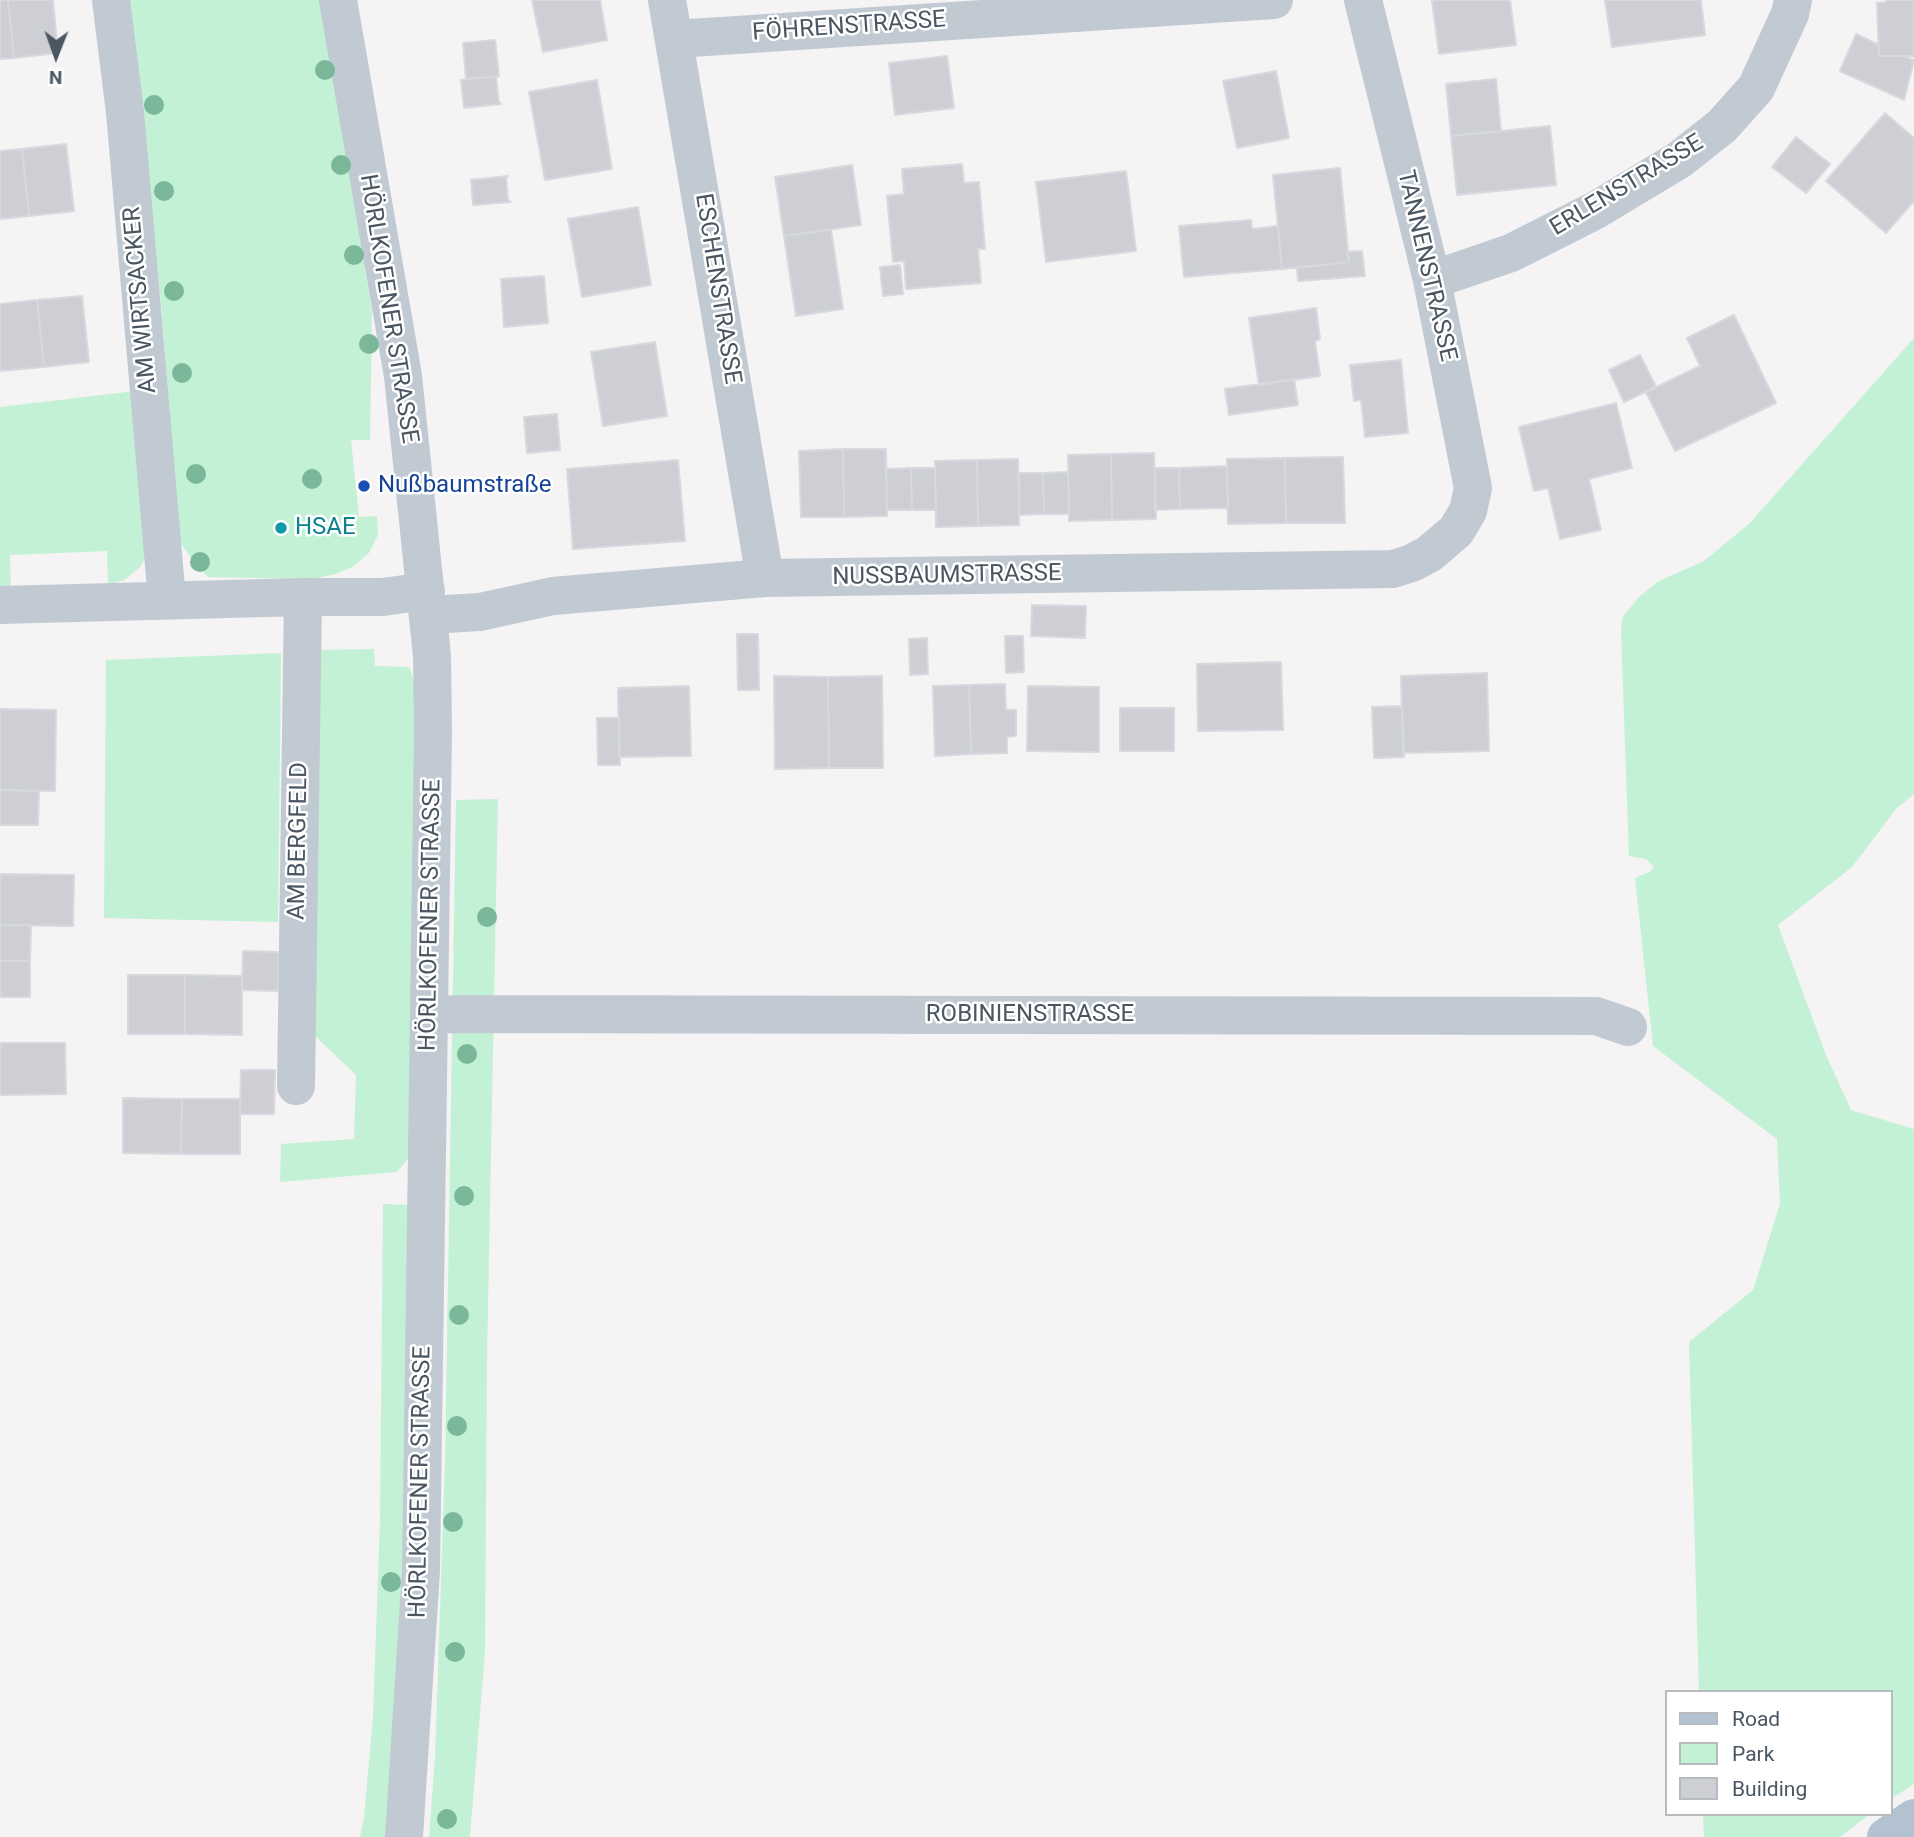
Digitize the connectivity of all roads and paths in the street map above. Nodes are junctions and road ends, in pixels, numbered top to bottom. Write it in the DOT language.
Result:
graph roads {
  1 [pos="111,0"];
  2 [pos="338,0"];
  3 [pos="667,0"];
  4 [pos="1274,0"];
  5 [pos="1363,0"];
  6 [pos="1793,0"];
  7 [pos="675,39"];
  8 [pos="1432,280"];
  9 [pos="1456,531"];
  10 [pos="765,578"];
  11 [pos="303,597"];
  12 [pos="167,600"];
  13 [pos="428,603"];
  14 [pos="0,605"];
  15 [pos="429,1014"];
  16 [pos="1628,1027"];
  17 [pos="296,1086"];
  18 [pos="1914,1818"];
  19 [pos="404,1837"];
  20 [pos="1886,1837"];
  1 -- 12 [label="street, AM WIRTSACKER"];
  2 -- 13 [label="street, HÖRLKOFENER STRASSE"];
  3 -- 7 [label="street, ESCHENSTRASSE"];
  4 -- 7 [label="street, FÖHRENSTRASSE"];
  5 -- 8 [label="street, TANNENSTRASSE"];
  6 -- 8 [label="street, ERLENSTRASSE"];
  7 -- 10 [label="street, ESCHENSTRASSE"];
  8 -- 9 [label="street, TANNENSTRASSE"];
  9 -- 10 [label="street, NUSSBAUMSTRASSE"];
  10 -- 13 [label="street, NUSSBAUMSTRASSE"];
  11 -- 12 [label="street"];
  11 -- 13 [label="street"];
  11 -- 17 [label="street, AM BERGFELD"];
  12 -- 14 [label="street"];
  13 -- 15 [label="street, HÖRLKOFENER STRASSE"];
  15 -- 16 [label="street, ROBINIENSTRASSE"];
  15 -- 19 [label="street, HÖRLKOFENER STRASSE"];
  18 -- 20 [label="main road"];
}
